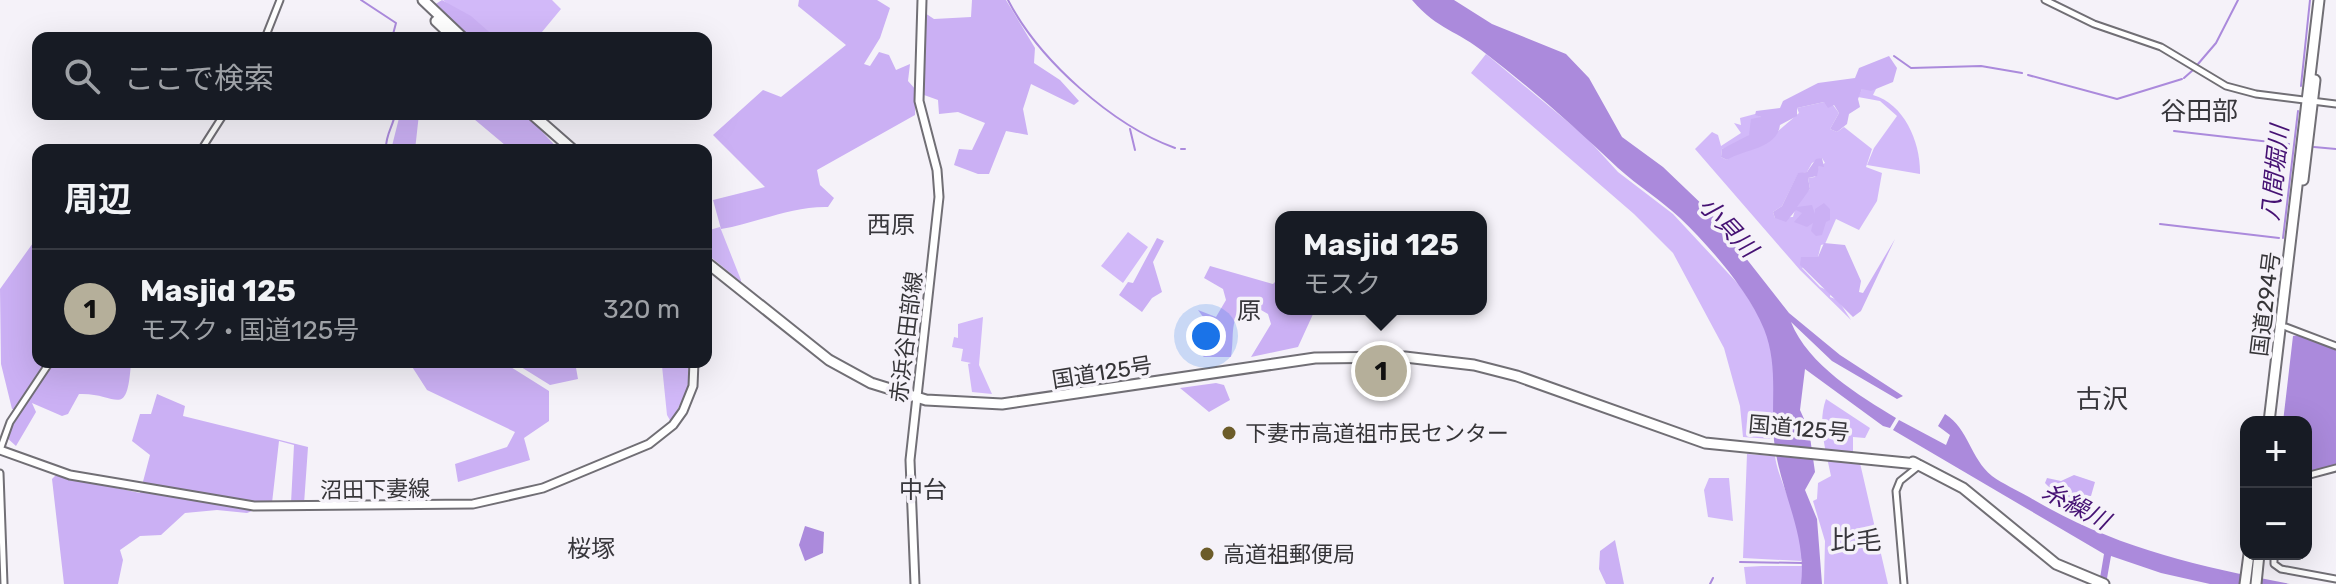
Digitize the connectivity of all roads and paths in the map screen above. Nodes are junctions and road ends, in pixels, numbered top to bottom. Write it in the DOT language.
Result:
graph roads {
  1 [pos="280,0"];
  2 [pos="415,0"];
  3 [pos="423,0"];
  4 [pos="922,0"];
  5 [pos="2045,0"];
  6 [pos="2321,0"];
  7 [pos="267,32"];
  8 [pos="448,32"];
  9 [pos="457,32"];
  10 [pos="2310,100"];
  11 [pos="2336,104"];
  12 [pos="220,120"];
  13 [pos="539,120"];
  14 [pos="544,120"];
  15 [pos="549,129"];
  16 [pos="205,144"];
  17 [pos="566,144"];
  18 [pos="712,269"];
  19 [pos="2286,327"];
  20 [pos="2336,346"];
  21 [pos="46,368"];
  22 [pos="694,368"];
  23 [pos="918,398"];
  24 [pos="2273,416"];
  25 [pos="2273,416"];
  26 [pos="0,450"];
  27 [pos="1918,464"];
  28 [pos="2336,468"];
  29 [pos="0,473"];
  30 [pos="2312,474"];
  31 [pos="2274,560"];
  32 [pos="2256,575"];
  33 [pos="2336,579"];
  34 [pos="2101,583"];
  35 [pos="4,584"];
  36 [pos="915,584"];
  37 [pos="1904,584"];
  38 [pos="2251,584"];
  1 -- 7 [label="street"];
  2 -- 8 [label="highway"];
  3 -- 9 [label="highway"];
  4 -- 23 [label="main road, 赤浜谷田部線"];
  5 -- 10 [label="street"];
  6 -- 10 [label="highway, 国道294号"];
  10 -- 11 [label="street"];
  10 -- 19 [label="highway, 国道294号"];
  10 -- 24 [label="highway, 国道294号"];
  12 -- 16 [label="street"];
  13 -- 15 [label="highway"];
  14 -- 15 [label="highway"];
  15 -- 17 [label="highway"];
  18 -- 23 [label="highway, 国道125号"];
  19 -- 20 [label="street"];
  19 -- 25 [label="highway, 国道294号"];
  21 -- 26 [label="street"];
  22 -- 26 [label="main road, 沼田下妻線"];
  23 -- 27 [label="highway, 国道125号"];
  23 -- 36 [label="main road, 赤浜谷田部線"];
  27 -- 34 [label="highway, 国道125号"];
  27 -- 37 [label="street"];
  28 -- 30 [label="street"];
  29 -- 35 [label="street"];
  31 -- 33 [label="street"];
  32 -- 38 [label="highway"];
}
